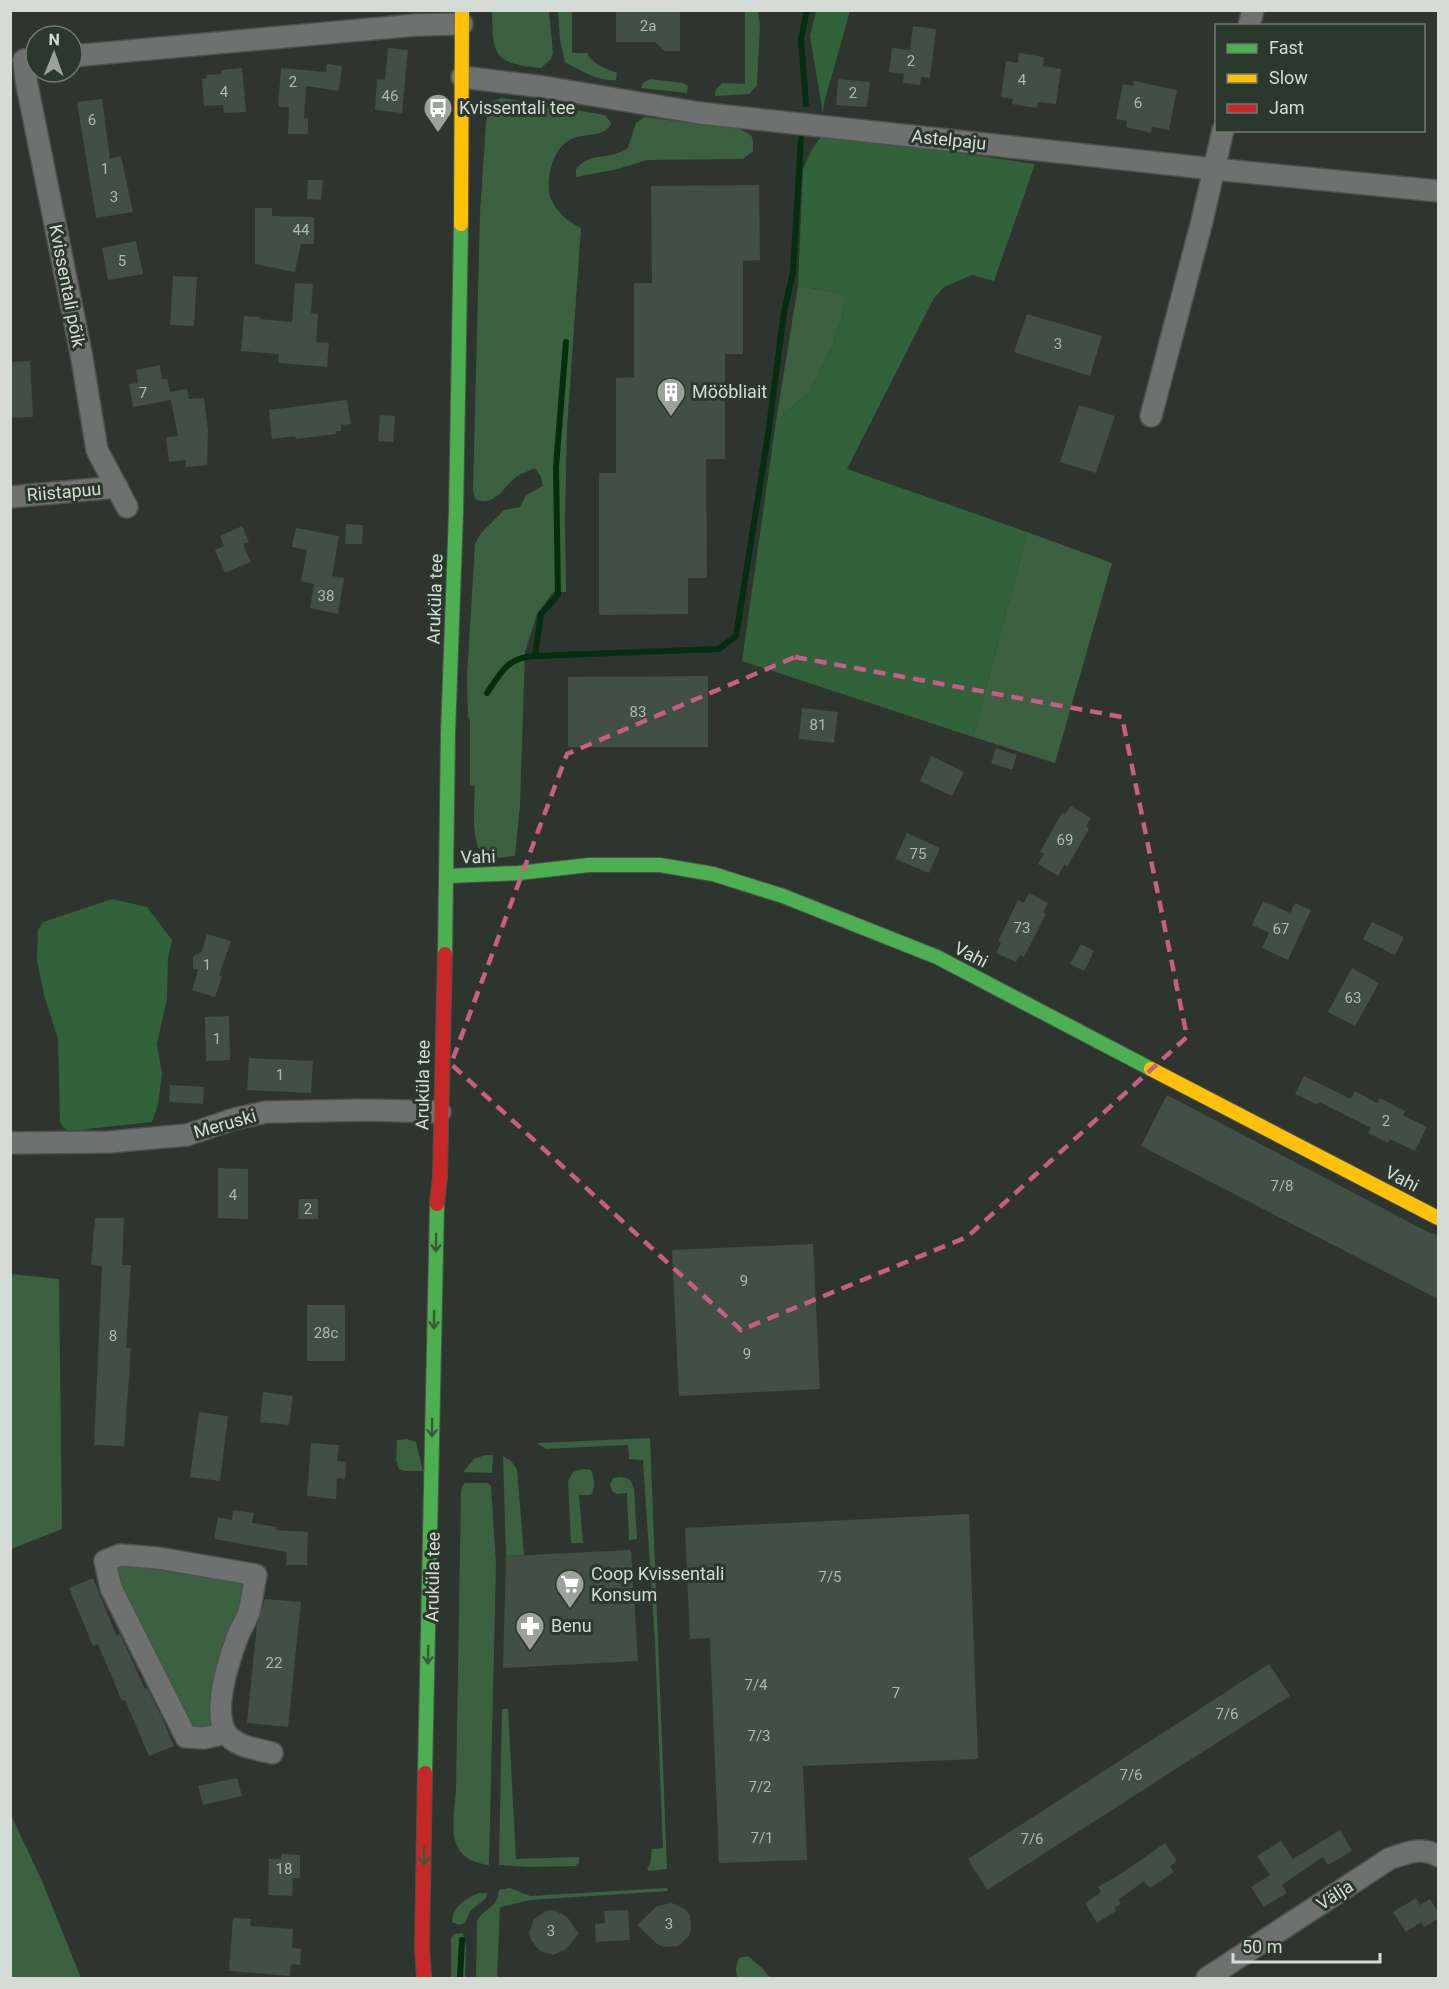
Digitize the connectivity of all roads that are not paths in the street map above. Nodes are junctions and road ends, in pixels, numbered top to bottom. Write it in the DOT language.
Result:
graph roads {
  1 [pos="462,17"];
  2 [pos="84,55"];
  3 [pos="23,60"];
  4 [pos="462,77"];
  5 [pos="1223,132"];
  6 [pos="1214,169"];
  7 [pos="1438,191"];
  8 [pos="1151,416"];
  9 [pos="117,487"];
  10 [pos="10,497"];
  11 [pos="127,507"];
  12 [pos="447,876"];
  13 [pos="440,1112"];
  14 [pos="10,1143"];
  15 [pos="440,1176"];
  16 [pos="1438,1218"];
  17 [pos="449,1254"];
  18 [pos="226,1733"];
  19 [pos="272,1753"];
  20 [pos="1438,1856"];
  21 [pos="424,1978"];
  22 [pos="1207,1978"];
  1 -- 2 [label="street"];
  1 -- 4 [label="main road, Aruküla tee"];
  3 -- 9 [label="street, Kvissentali põik"];
  4 -- 6 [label="street, Astelpaju"];
  4 -- 12 [label="main road, Aruküla tee"];
  5 -- 6 [label="street"];
  6 -- 7 [label="street, Astelpaju"];
  6 -- 8 [label="street"];
  9 -- 10 [label="street, Riistapuu"];
  9 -- 11 [label="street, Kvissentali põik"];
  12 -- 13 [label="main road, Aruküla tee"];
  12 -- 16 [label="main road, Vahi"];
  13 -- 14 [label="street, Meruski"];
  13 -- 15 [label="main road, Aruküla tee"];
  15 -- 17 [label="main road, Aruküla tee"];
  15 -- 21 [label="main road, Aruküla tee, one-way"];
  18 -- 18 [label="street"];
  18 -- 19 [label="street"];
  20 -- 22 [label="street, Välja"];
}
